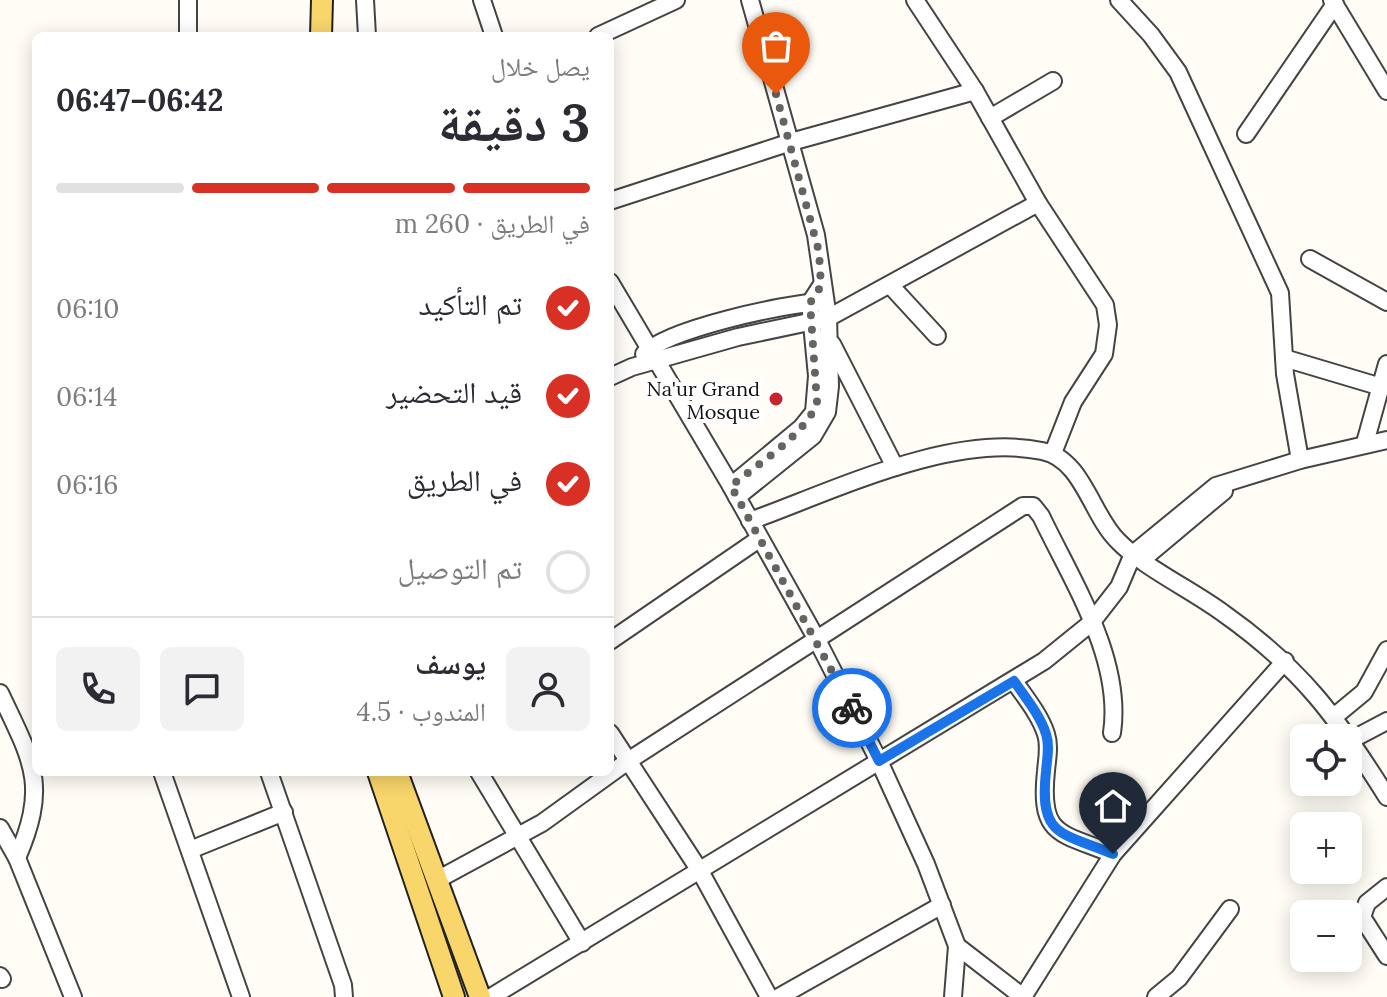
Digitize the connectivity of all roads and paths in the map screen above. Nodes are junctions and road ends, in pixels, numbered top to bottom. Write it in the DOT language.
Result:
graph roads {
  1 [pos="188,0"];
  2 [pos="322,0"];
  3 [pos="334,0"];
  4 [pos="365,0"];
  5 [pos="482,0"];
  6 [pos="676,0"];
  7 [pos="750,0"];
  8 [pos="915,0"];
  9 [pos="1119,0"];
  10 [pos="1333,2"];
  11 [pos="188,32"];
  12 [pos="321,32"];
  13 [pos="333,32"];
  14 [pos="367,32"];
  15 [pos="493,32"];
  16 [pos="607,32"];
  17 [pos="1053,81"];
  18 [pos="975,91"];
  19 [pos="1387,91"];
  20 [pos="990,118"];
  21 [pos="1246,134"];
  22 [pos="791,142"];
  23 [pos="614,200"];
  24 [pos="1038,203"];
  25 [pos="1310,259"];
  26 [pos="890,285"];
  27 [pos="614,289"];
  28 [pos="1387,302"];
  29 [pos="819,306"];
  30 [pos="828,336"];
  31 [pos="937,336"];
  32 [pos="654,355"];
  33 [pos="1284,358"];
  34 [pos="1387,364"];
  35 [pos="614,375"];
  36 [pos="1378,386"];
  37 [pos="1387,440"];
  38 [pos="1365,443"];
  39 [pos="1053,453"];
  40 [pos="1300,460"];
  41 [pos="895,467"];
  42 [pos="734,491"];
  43 [pos="750,521"];
  44 [pos="759,539"];
  45 [pos="1135,560"];
  46 [pos="1091,623"];
  47 [pos="614,638"];
  48 [pos="816,638"];
  49 [pos="1387,650"];
  50 [pos="1285,661"];
  51 [pos="1014,681"];
  52 [pos="0,693"];
  53 [pos="1335,716"];
  54 [pos="1387,721"];
  55 [pos="1340,724"];
  56 [pos="1112,733"];
  57 [pos="1362,734"];
  58 [pos="614,739"];
  59 [pos="1362,757"];
  60 [pos="628,761"];
  61 [pos="879,761"];
  62 [pos="32,766"];
  63 [pos="614,771"];
  64 [pos="36,776"];
  65 [pos="163,776"];
  66 [pos="270,776"];
  67 [pos="379,776"];
  68 [pos="402,776"];
  69 [pos="481,776"];
  70 [pos="607,776"];
  71 [pos="1387,797"];
  72 [pos="284,812"];
  73 [pos="0,828"];
  74 [pos="516,835"];
  75 [pos="190,850"];
  76 [pos="1113,854"];
  77 [pos="17,858"];
  78 [pos="700,871"];
  79 [pos="437,880"];
  80 [pos="1387,887"];
  81 [pos="942,905"];
  82 [pos="1230,909"];
  83 [pos="582,943"];
  84 [pos="957,946"];
  85 [pos="1387,956"];
  86 [pos="533,973"];
  87 [pos="73,997"];
  88 [pos="241,997"];
  89 [pos="344,997"];
  90 [pos="454,997"];
  91 [pos="480,997"];
  92 [pos="491,997"];
  93 [pos="510,997"];
  94 [pos="769,997"];
  95 [pos="779,997"];
  96 [pos="953,997"];
  97 [pos="1023,997"];
  98 [pos="1156,997"];
  1 -- 11 [label="street"];
  2 -- 12 [label="main road"];
  3 -- 13 [label="main road"];
  4 -- 14 [label="street"];
  5 -- 15 [label="street"];
  6 -- 16 [label="street"];
  7 -- 22 [label="street"];
  8 -- 18 [label="street"];
  9 -- 33 [label="street"];
  10 -- 19 [label="street"];
  10 -- 21 [label="street"];
  17 -- 20 [label="street"];
  18 -- 20 [label="street"];
  18 -- 22 [label="street"];
  20 -- 24 [label="street"];
  22 -- 23 [label="street"];
  22 -- 29 [label="street"];
  24 -- 26 [label="street"];
  24 -- 39 [label="street"];
  25 -- 28 [label="street"];
  26 -- 29 [label="street"];
  26 -- 31 [label="street"];
  27 -- 32 [label="street"];
  29 -- 30 [label="street"];
  29 -- 32 [label="street"];
  29 -- 42 [label="street"];
  30 -- 41 [label="street"];
  30 -- 42 [label="street"];
  32 -- 35 [label="street"];
  32 -- 42 [label="street"];
  33 -- 36 [label="street"];
  33 -- 40 [label="street"];
  34 -- 36 [label="street"];
  36 -- 38 [label="street"];
  37 -- 38 [label="street"];
  38 -- 40 [label="street"];
  39 -- 41 [label="street"];
  39 -- 45 [label="street"];
  40 -- 45 [label="street"];
  41 -- 43 [label="street"];
  42 -- 43 [label="street"];
  43 -- 44 [label="street"];
  44 -- 47 [label="street"];
  44 -- 48 [label="street"];
  45 -- 46 [label="street"];
  45 -- 50 [label="street"];
  46 -- 48 [label="street"];
  46 -- 51 [label="street"];
  46 -- 56 [label="street"];
  48 -- 60 [label="street"];
  48 -- 61 [label="street"];
  49 -- 53 [label="street"];
  50 -- 53 [label="street"];
  50 -- 76 [label="street"];
  51 -- 61 [label="street"];
  51 -- 76 [label="street"];
  52 -- 62 [label="street"];
  53 -- 55 [label="street"];
  54 -- 57 [label="street"];
  58 -- 60 [label="street"];
  59 -- 71 [label="street"];
  60 -- 63 [label="street"];
  60 -- 78 [label="street"];
  61 -- 78 [label="street"];
  61 -- 81 [label="street"];
  64 -- 77 [label="street"];
  65 -- 75 [label="street"];
  66 -- 72 [label="street"];
  67 -- 90 [label="main road"];
  68 -- 79 [label="main road"];
  69 -- 74 [label="street"];
  70 -- 74 [label="street"];
  72 -- 75 [label="street"];
  72 -- 89 [label="street"];
  73 -- 77 [label="street"];
  74 -- 79 [label="street"];
  74 -- 83 [label="street"];
  75 -- 88 [label="street"];
  76 -- 97 [label="street"];
  77 -- 87 [label="street"];
  78 -- 83 [label="street"];
  78 -- 94 [label="street"];
  79 -- 91 [label="main road"];
  80 -- 85 [label="street"];
  81 -- 84 [label="street"];
  81 -- 95 [label="street"];
  82 -- 98 [label="street"];
  83 -- 86 [label="street"];
  84 -- 96 [label="street"];
  84 -- 97 [label="street"];
  86 -- 92 [label="street"];
  86 -- 93 [label="street"];
}
